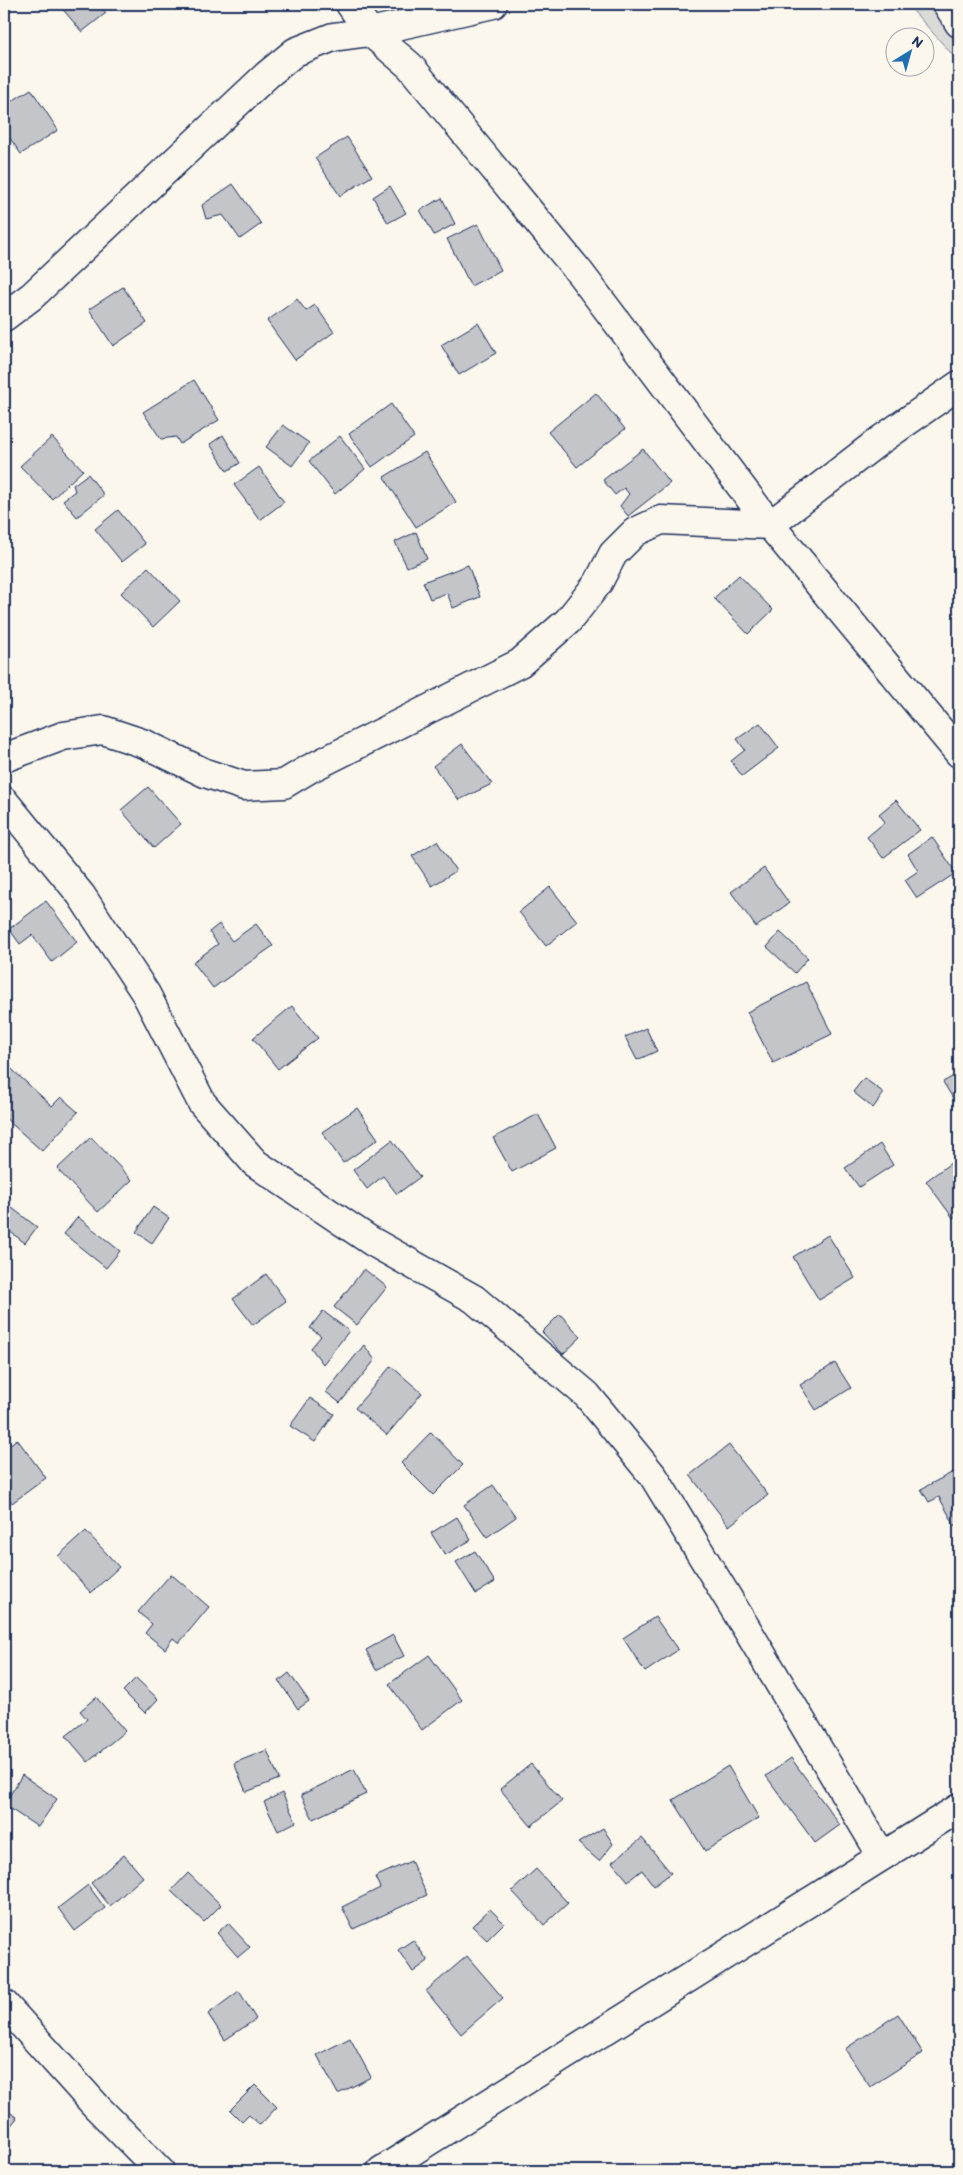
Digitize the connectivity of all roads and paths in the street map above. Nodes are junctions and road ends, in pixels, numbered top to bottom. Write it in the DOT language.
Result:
graph roads {
  1 [pos="350,4"];
  2 [pos="493,4"];
  3 [pos="947,4"];
  4 [pos="959,23"];
  5 [pos="370,32"];
  6 [pos="4,317"];
  7 [pos="959,385"];
  8 [pos="770,525"];
  9 [pos="959,753"];
  10 [pos="4,758"];
  11 [pos="4,801"];
  12 [pos="959,1808"];
  13 [pos="882,1856"];
  14 [pos="4,2004"];
  15 [pos="160,2171"];
  16 [pos="380,2171"];
  1 -- 5 [label="street"];
  2 -- 5 [label="street"];
  3 -- 4 [label="street"];
  5 -- 6 [label="street"];
  5 -- 8 [label="street"];
  7 -- 8 [label="street"];
  8 -- 9 [label="street"];
  8 -- 10 [label="street"];
  11 -- 13 [label="street"];
  12 -- 13 [label="street"];
  13 -- 16 [label="street"];
  14 -- 15 [label="street"];
}
